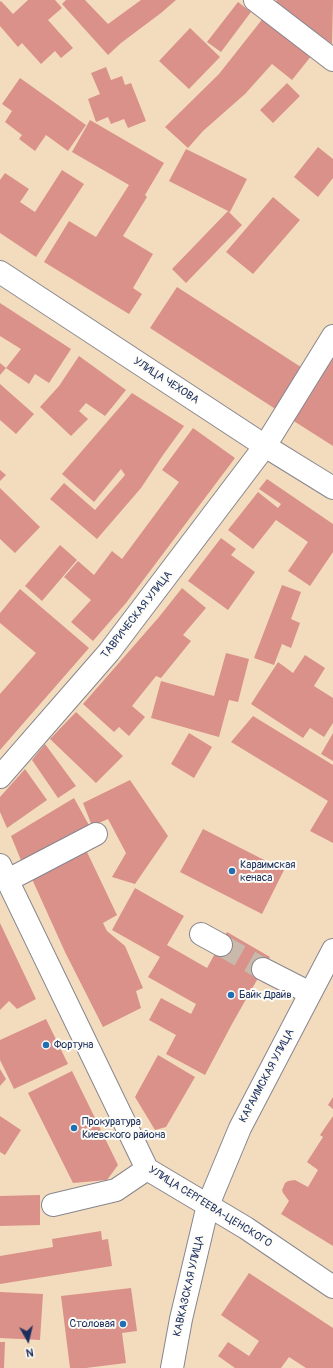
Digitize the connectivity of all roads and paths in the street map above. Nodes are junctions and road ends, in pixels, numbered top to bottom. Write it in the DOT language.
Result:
graph roads {
  1 [pos="255,0"];
  2 [pos="333,60"];
  3 [pos="0,272"];
  4 [pos="333,336"];
  5 [pos="265,446"];
  6 [pos="333,488"];
  7 [pos="0,777"];
  8 [pos="96,834"];
  9 [pos="4,873"];
  10 [pos="201,934"];
  11 [pos="221,944"];
  12 [pos="333,950"];
  13 [pos="263,969"];
  14 [pos="310,993"];
  15 [pos="147,1168"];
  16 [pos="53,1205"];
  17 [pos="208,1205"];
  18 [pos="333,1288"];
  19 [pos="172,1368"];
  1 -- 2 [label="street"];
  3 -- 5 [label="street, УЛИЦА ЧЕХОВА"];
  4 -- 5 [label="street, ТАВРИЧЕСКАЯ УЛИЦА"];
  5 -- 6 [label="street, УЛИЦА ЧЕХОВА"];
  5 -- 7 [label="street, ТАВРИЧЕСКАЯ УЛИЦА"];
  8 -- 9 [label="street"];
  9 -- 15 [label="street, УЛИЦА СЕРГЕЕВА-ЦЕНСКОГО"];
  10 -- 11 [label="street"];
  12 -- 14 [label="street, КАРАИМСКАЯ УЛИЦА"];
  13 -- 14 [label="street"];
  14 -- 17 [label="street, КАРАИМСКАЯ УЛИЦА"];
  15 -- 16 [label="street"];
  15 -- 17 [label="street, УЛИЦА СЕРГЕЕВА-ЦЕНСКОГО"];
  17 -- 18 [label="street, УЛИЦА СЕРГЕЕВА-ЦЕНСКОГО"];
  17 -- 19 [label="street, КАВКАЗСКАЯ УЛИЦА"];
}
